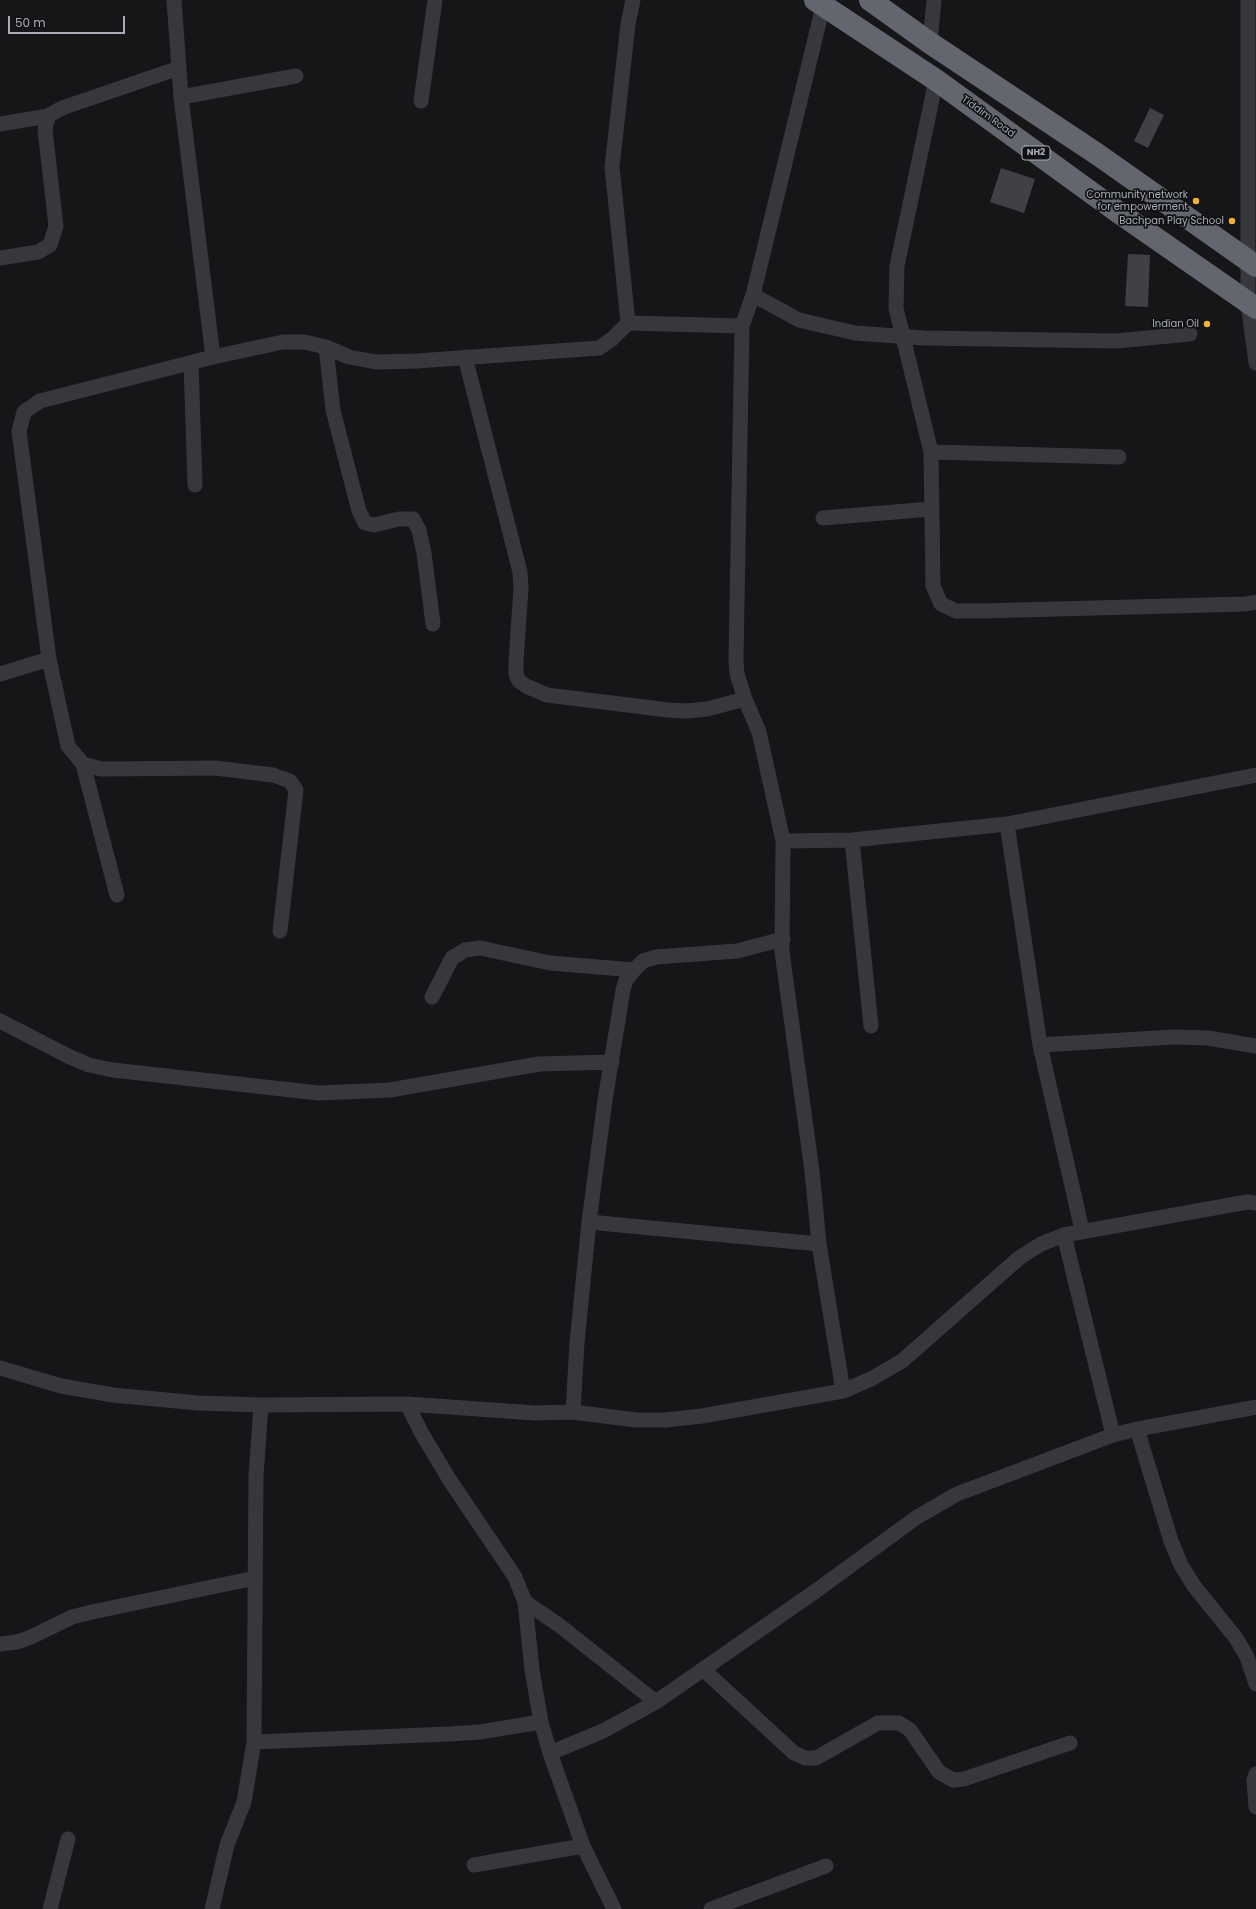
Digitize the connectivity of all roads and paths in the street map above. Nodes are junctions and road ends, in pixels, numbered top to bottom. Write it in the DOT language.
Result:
graph roads {
  1 [pos="174,0"];
  2 [pos="435,0"];
  3 [pos="633,0"];
  4 [pos="870,0"];
  5 [pos="934,0"];
  6 [pos="1248,0"];
  7 [pos="819,3"];
  8 [pos="1252,30"];
  9 [pos="930,43"];
  10 [pos="179,68"];
  11 [pos="296,76"];
  12 [pos="936,80"];
  13 [pos="181,98"];
  14 [pos="421,101"];
  15 [pos="48,116"];
  16 [pos="0,124"];
  17 [pos="1252,252"];
  18 [pos="0,258"];
  19 [pos="753,295"];
  20 [pos="1252,305"];
  21 [pos="628,322"];
  22 [pos="742,326"];
  23 [pos="1190,334"];
  24 [pos="903,336"];
  25 [pos="326,347"];
  26 [pos="213,357"];
  27 [pos="465,357"];
  28 [pos="191,362"];
  29 [pos="1256,363"];
  30 [pos="931,452"];
  31 [pos="1119,457"];
  32 [pos="195,485"];
  33 [pos="931,509"];
  34 [pos="823,518"];
  35 [pos="1256,602"];
  36 [pos="433,624"];
  37 [pos="49,659"];
  38 [pos="0,674"];
  39 [pos="745,699"];
  40 [pos="83,764"];
  41 [pos="1256,775"];
  42 [pos="1007,824"];
  43 [pos="852,840"];
  44 [pos="783,841"];
  45 [pos="117,895"];
  46 [pos="280,931"];
  47 [pos="783,939"];
  48 [pos="634,970"];
  49 [pos="432,997"];
  50 [pos="0,1021"];
  51 [pos="871,1026"];
  52 [pos="1040,1045"];
  53 [pos="1256,1046"];
  54 [pos="612,1062"];
  55 [pos="1256,1203"];
  56 [pos="589,1222"];
  57 [pos="1082,1230"];
  58 [pos="1064,1235"];
  59 [pos="819,1244"];
  60 [pos="0,1368"];
  61 [pos="843,1391"];
  62 [pos="407,1404"];
  63 [pos="261,1405"];
  64 [pos="1256,1407"];
  65 [pos="573,1412"];
  66 [pos="1137,1429"];
  67 [pos="1114,1435"];
  68 [pos="255,1578"];
  69 [pos="525,1602"];
  70 [pos="0,1644"];
  71 [pos="704,1670"];
  72 [pos="1256,1684"];
  73 [pos="656,1702"];
  74 [pos="541,1722"];
  75 [pos="254,1742"];
  76 [pos="1070,1743"];
  77 [pos="550,1753"];
  78 [pos="1256,1774"];
  79 [pos="1256,1807"];
  80 [pos="68,1839"];
  81 [pos="584,1846"];
  82 [pos="474,1865"];
  83 [pos="826,1866"];
  84 [pos="50,1909"];
  85 [pos="212,1909"];
  86 [pos="614,1909"];
  87 [pos="711,1909"];
  1 -- 10 [label="street"];
  2 -- 14 [label="street"];
  3 -- 21 [label="street"];
  4 -- 9 [label="highway"];
  5 -- 9 [label="street"];
  6 -- 8 [label="street"];
  7 -- 12 [label="highway, Tiddim Road / NH2"];
  7 -- 19 [label="street"];
  8 -- 17 [label="street"];
  9 -- 17 [label="highway"];
  10 -- 13 [label="street"];
  10 -- 15 [label="street"];
  11 -- 13 [label="street"];
  12 -- 20 [label="highway, Tiddim Road / NH2"];
  12 -- 24 [label="street"];
  13 -- 26 [label="street"];
  15 -- 16 [label="street"];
  15 -- 18 [label="street"];
  17 -- 20 [label="street"];
  19 -- 22 [label="street"];
  19 -- 24 [label="street"];
  20 -- 29 [label="street"];
  21 -- 22 [label="street"];
  21 -- 27 [label="street"];
  22 -- 39 [label="street"];
  23 -- 24 [label="street"];
  24 -- 30 [label="street"];
  25 -- 26 [label="street"];
  25 -- 27 [label="street"];
  25 -- 36 [label="street"];
  26 -- 28 [label="street"];
  27 -- 39 [label="street"];
  28 -- 32 [label="street"];
  28 -- 37 [label="street"];
  30 -- 31 [label="street"];
  30 -- 33 [label="street"];
  33 -- 34 [label="street"];
  33 -- 35 [label="street"];
  37 -- 38 [label="street"];
  37 -- 40 [label="street"];
  39 -- 44 [label="street"];
  40 -- 45 [label="street"];
  40 -- 46 [label="street"];
  41 -- 42 [label="street"];
  42 -- 43 [label="street"];
  42 -- 52 [label="street"];
  43 -- 44 [label="street"];
  43 -- 51 [label="street"];
  44 -- 47 [label="street"];
  47 -- 48 [label="street"];
  47 -- 59 [label="street"];
  48 -- 49 [label="street"];
  48 -- 54 [label="street"];
  50 -- 54 [label="street"];
  52 -- 53 [label="street"];
  52 -- 57 [label="street"];
  54 -- 56 [label="street"];
  55 -- 57 [label="street"];
  56 -- 59 [label="street"];
  56 -- 65 [label="street"];
  57 -- 58 [label="street"];
  58 -- 61 [label="street"];
  58 -- 67 [label="street"];
  59 -- 61 [label="street"];
  60 -- 63 [label="street"];
  61 -- 65 [label="street"];
  62 -- 63 [label="street"];
  62 -- 65 [label="street"];
  62 -- 69 [label="street"];
  63 -- 68 [label="street"];
  64 -- 66 [label="street"];
  66 -- 67 [label="street"];
  66 -- 72 [label="street"];
  67 -- 71 [label="street"];
  68 -- 70 [label="street"];
  68 -- 75 [label="street"];
  69 -- 73 [label="street"];
  69 -- 74 [label="street"];
  71 -- 73 [label="street"];
  71 -- 76 [label="street"];
  73 -- 77 [label="street"];
  74 -- 75 [label="street"];
  74 -- 77 [label="street"];
  75 -- 85 [label="street"];
  77 -- 81 [label="street"];
  78 -- 79 [label="street"];
  80 -- 84 [label="street"];
  81 -- 82 [label="street"];
  81 -- 86 [label="street"];
  83 -- 87 [label="street"];
}
